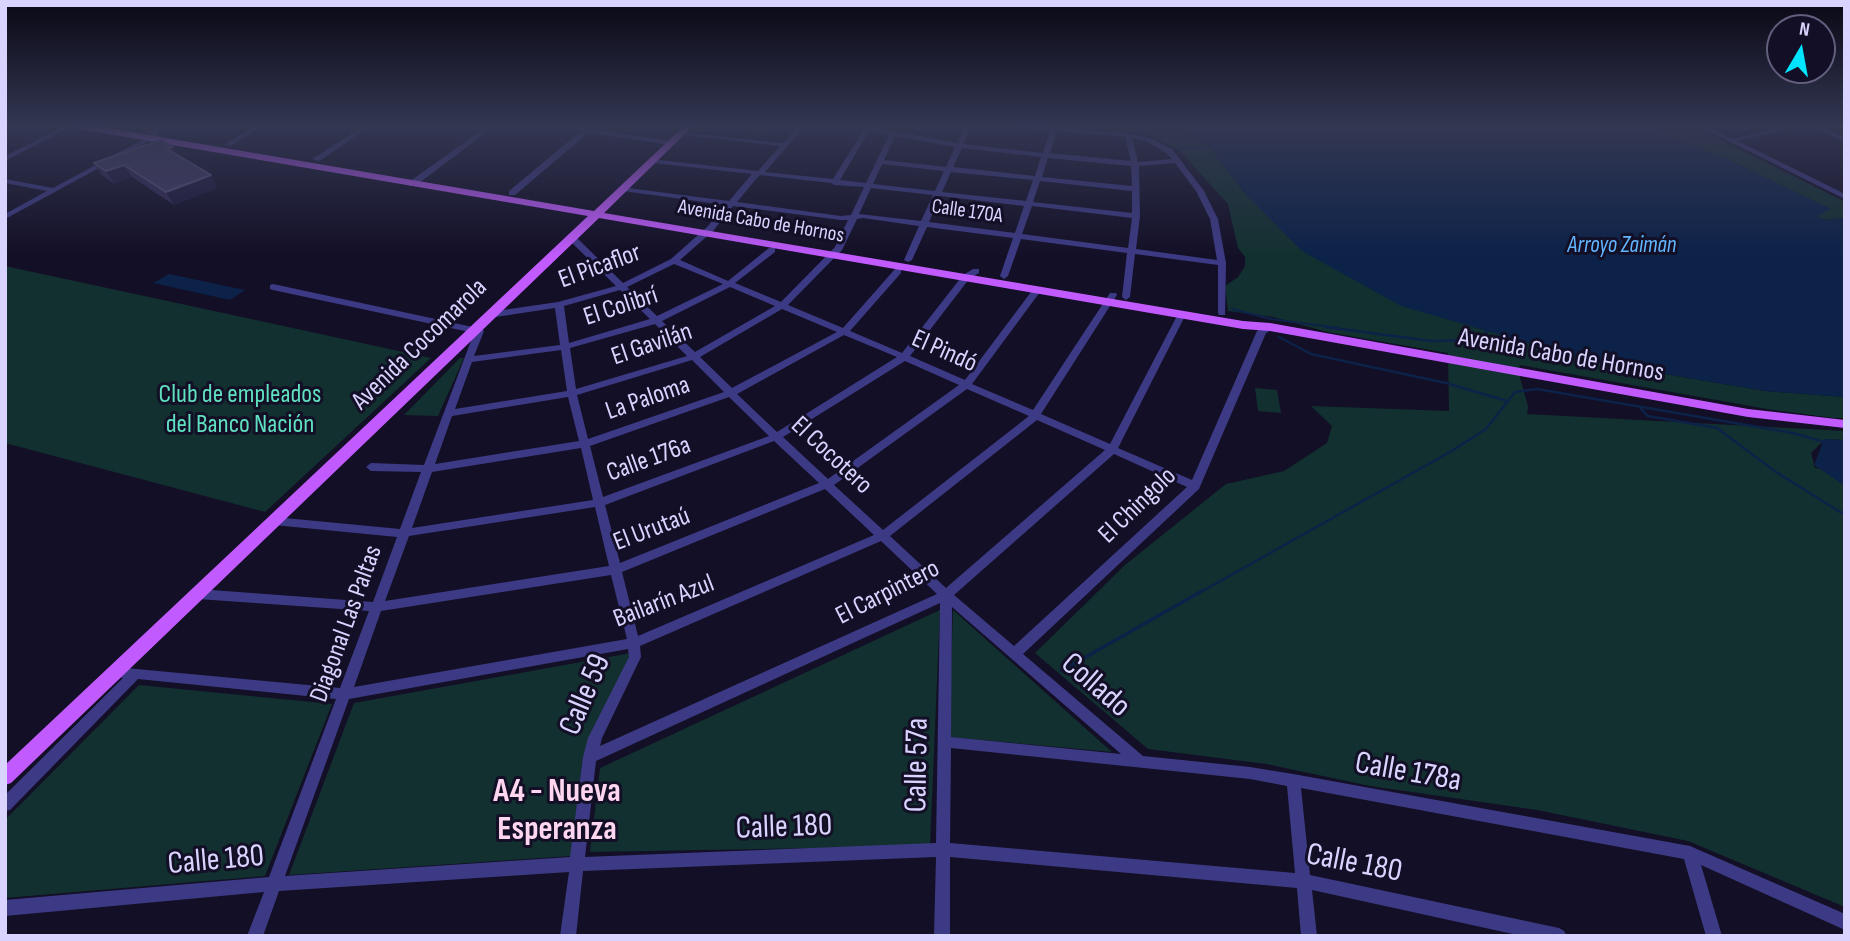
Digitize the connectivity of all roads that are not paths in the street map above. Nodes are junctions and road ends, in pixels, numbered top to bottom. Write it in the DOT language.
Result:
graph roads {
  1 [pos="89,170"];
  2 [pos="353,170"];
  3 [pos="366,170"];
  4 [pos="432,170"];
  5 [pos="539,170"];
  6 [pos="643,170"];
  7 [pos="725,170"];
  8 [pos="762,170"];
  9 [pos="842,170"];
  10 [pos="877,170"];
  11 [pos="949,170"];
  12 [pos="958,170"];
  13 [pos="1039,170"];
  14 [pos="1135,170"];
  15 [pos="1184,170"];
  16 [pos="1791,170"];
  17 [pos="758,174"];
  18 [pos="1036,178"];
  19 [pos="5,181"];
  20 [pos="417,181"];
  21 [pos="834,183"];
  22 [pos="1845,184"];
  23 [pos="869,187"];
  24 [pos="1829,188"];
  25 [pos="623,189"];
  26 [pos="1136,189"];
  27 [pos="54,190"];
  28 [pos="512,193"];
  29 [pos="937,195"];
  30 [pos="1845,197"];
  31 [pos="730,204"];
  32 [pos="1027,205"];
  33 [pos="598,211"];
  34 [pos="1136,216"];
  35 [pos="5,217"];
  36 [pos="854,217"];
  37 [pos="925,224"];
  38 [pos="709,230"];
  39 [pos="1017,236"];
  40 [pos="571,237"];
  41 [pos="772,250"];
  42 [pos="1133,251"];
  43 [pos="836,252"];
  44 [pos="908,260"];
  45 [pos="674,261"];
  46 [pos="1222,262"];
  47 [pos="898,271"];
  48 [pos="971,274"];
  49 [pos="1004,276"];
  50 [pos="728,285"];
  51 [pos="273,286"];
  52 [pos="621,287"];
  53 [pos="1037,290"];
  54 [pos="1126,297"];
  55 [pos="1111,298"];
  56 [pos="559,305"];
  57 [pos="782,306"];
  58 [pos="1223,313"];
  59 [pos="1182,314"];
  60 [pos="489,315"];
  61 [pos="657,320"];
  62 [pos="1270,327"];
  63 [pos="476,328"];
  64 [pos="844,332"];
  65 [pos="565,347"];
  66 [pos="693,357"];
  67 [pos="904,357"];
  68 [pos="467,360"];
  69 [pos="966,385"];
  70 [pos="572,393"];
  71 [pos="731,393"];
  72 [pos="447,414"];
  73 [pos="1034,417"];
  74 [pos="1845,425"];
  75 [pos="776,437"];
  76 [pos="584,444"];
  77 [pos="1112,450"];
  78 [pos="371,467"];
  79 [pos="426,469"];
  80 [pos="828,484"];
  81 [pos="1195,486"];
  82 [pos="598,503"];
  83 [pos="274,521"];
  84 [pos="404,533"];
  85 [pos="882,536"];
  86 [pos="614,569"];
  87 [pos="198,594"];
  88 [pos="946,595"];
  89 [pos="379,607"];
  90 [pos="634,643"];
  91 [pos="1015,653"];
  92 [pos="116,672"];
  93 [pos="135,674"];
  94 [pos="346,694"];
  95 [pos="946,742"];
  96 [pos="590,757"];
  97 [pos="1139,761"];
  98 [pos="5,777"];
  99 [pos="1293,780"];
  100 [pos="5,806"];
  101 [pos="945,850"];
  102 [pos="1690,853"];
  103 [pos="577,864"];
  104 [pos="1303,881"];
  105 [pos="274,884"];
  106 [pos="5,908"];
  107 [pos="1845,922"];
  108 [pos="255,936"];
  109 [pos="568,936"];
  110 [pos="942,936"];
  111 [pos="1309,936"];
  112 [pos="1559,936"];
  113 [pos="1714,936"];
  1 -- 27 [label="street"];
  2 -- 20 [label="main road, Avenida Cabo de Hornos"];
  3 -- 20 [label="main road, Avenida Cabo de Hornos"];
  4 -- 20 [label="street"];
  5 -- 28 [label="street"];
  6 -- 25 [label="main road, Avenida Cocomarola"];
  7 -- 17 [label="street"];
  8 -- 17 [label="street"];
  9 -- 21 [label="street"];
  10 -- 23 [label="street, El Gavilán"];
  11 -- 29 [label="street"];
  12 -- 18 [label="street"];
  13 -- 18 [label="street"];
  14 -- 26 [label="street"];
  15 -- 46 [label="street"];
  16 -- 24 [label="street"];
  17 -- 21 [label="street"];
  17 -- 31 [label="street"];
  18 -- 26 [label="street"];
  18 -- 32 [label="street"];
  19 -- 27 [label="street"];
  20 -- 28 [label="main road, Avenida Cabo de Hornos"];
  20 -- 33 [label="main road, Avenida Cabo de Hornos"];
  21 -- 23 [label="street"];
  22 -- 24 [label="street"];
  23 -- 29 [label="street"];
  23 -- 36 [label="street, El Gavilán"];
  24 -- 30 [label="street"];
  25 -- 31 [label="street, Calle 170A"];
  25 -- 33 [label="main road, Avenida Cocomarola"];
  26 -- 34 [label="street"];
  27 -- 35 [label="street"];
  28 -- 33 [label="main road, Avenida Cabo de Hornos"];
  29 -- 32 [label="street"];
  29 -- 37 [label="street"];
  31 -- 36 [label="street, Calle 170A"];
  31 -- 38 [label="street"];
  32 -- 34 [label="street"];
  32 -- 39 [label="street"];
  33 -- 38 [label="main road, Avenida Cabo de Hornos"];
  33 -- 40 [label="main road, Avenida Cocomarola"];
  34 -- 42 [label="street"];
  36 -- 37 [label="street, Calle 170A"];
  36 -- 43 [label="street, El Gavilán"];
  37 -- 39 [label="street, Calle 170A"];
  37 -- 44 [label="street"];
  38 -- 43 [label="main road, Avenida Cabo de Hornos"];
  38 -- 45 [label="street, El Picaflor"];
  39 -- 42 [label="street, Calle 170A"];
  39 -- 49 [label="street"];
  40 -- 52 [label="street, El Cocotero"];
  40 -- 60 [label="main road, Avenida Cocomarola"];
  41 -- 50 [label="street, El Colibrí"];
  42 -- 46 [label="street, Calle 170A"];
  42 -- 54 [label="street"];
  43 -- 44 [label="main road, Avenida Cabo de Hornos"];
  43 -- 48 [label="main road, Avenida Cabo de Hornos"];
  43 -- 57 [label="street, El Gavilán"];
  44 -- 48 [label="main road, Avenida Cabo de Hornos"];
  45 -- 50 [label="street, El Pindó"];
  45 -- 52 [label="street, El Picaflor"];
  46 -- 58 [label="street"];
  47 -- 64 [label="street, La Paloma"];
  48 -- 49 [label="main road, Avenida Cabo de Hornos"];
  48 -- 53 [label="main road, Avenida Cabo de Hornos"];
  48 -- 67 [label="street, Calle 176a"];
  49 -- 55 [label="main road, Avenida Cabo de Hornos"];
  50 -- 57 [label="street, El Pindó"];
  50 -- 61 [label="street, El Colibrí"];
  51 -- 63 [label="street"];
  52 -- 56 [label="street, El Picaflor"];
  52 -- 61 [label="street, El Cocotero"];
  53 -- 55 [label="main road, Avenida Cabo de Hornos"];
  53 -- 69 [label="street, El Urutaú"];
  54 -- 55 [label="main road, Avenida Cabo de Hornos"];
  54 -- 58 [label="main road, Avenida Cabo de Hornos"];
  55 -- 59 [label="main road, Avenida Cabo de Hornos"];
  55 -- 73 [label="street, Bailarín Azul"];
  56 -- 60 [label="street, El Picaflor"];
  56 -- 65 [label="street"];
  57 -- 64 [label="street, El Pindó"];
  57 -- 66 [label="street, El Gavilán"];
  58 -- 62 [label="main road, Avenida Cabo de Hornos"];
  59 -- 62 [label="main road, Avenida Cabo de Hornos"];
  59 -- 77 [label="street, El Carpintero"];
  60 -- 63 [label="main road, Avenida Cocomarola"];
  61 -- 65 [label="street, El Colibrí"];
  61 -- 66 [label="street, El Cocotero"];
  62 -- 74 [label="main road, Avenida Cabo de Hornos"];
  62 -- 81 [label="street, El Chingolo"];
  63 -- 68 [label="street, Diagonal Las Paltas"];
  63 -- 83 [label="main road, Avenida Cocomarola"];
  64 -- 67 [label="street, El Pindó"];
  64 -- 71 [label="street, La Paloma"];
  65 -- 68 [label="street, El Colibrí"];
  65 -- 70 [label="street"];
  66 -- 70 [label="street, El Gavilán"];
  66 -- 71 [label="street, El Cocotero"];
  67 -- 69 [label="street, El Pindó"];
  67 -- 75 [label="street, Calle 176a"];
  68 -- 72 [label="street, Diagonal Las Paltas"];
  69 -- 73 [label="street, El Pindó"];
  69 -- 80 [label="street, El Urutaú"];
  70 -- 72 [label="street, El Gavilán"];
  70 -- 76 [label="street"];
  71 -- 75 [label="street, El Cocotero"];
  71 -- 76 [label="street, La Paloma"];
  72 -- 79 [label="street, Diagonal Las Paltas"];
  73 -- 77 [label="street, El Pindó"];
  73 -- 85 [label="street, Bailarín Azul"];
  75 -- 80 [label="street, El Cocotero"];
  75 -- 82 [label="street, Calle 176a"];
  76 -- 79 [label="street, La Paloma"];
  76 -- 82 [label="street"];
  77 -- 81 [label="street, El Pindó"];
  77 -- 88 [label="street, El Carpintero"];
  78 -- 79 [label="street, La Paloma"];
  79 -- 84 [label="street, Diagonal Las Paltas"];
  80 -- 85 [label="street, El Cocotero"];
  80 -- 86 [label="street, El Urutaú"];
  81 -- 91 [label="street, El Chingolo"];
  82 -- 84 [label="street, Calle 176a"];
  82 -- 86 [label="street"];
  83 -- 84 [label="street, Calle 176a"];
  83 -- 87 [label="main road, Avenida Cocomarola"];
  84 -- 89 [label="street, Diagonal Las Paltas"];
  85 -- 88 [label="street, El Cocotero"];
  85 -- 90 [label="street, Bailarín Azul"];
  86 -- 89 [label="street, El Urutaú"];
  86 -- 90 [label="street"];
  87 -- 89 [label="street, El Urutaú"];
  87 -- 92 [label="main road, Avenida Cocomarola"];
  88 -- 91 [label="street, El Cocotero"];
  88 -- 95 [label="street, Calle 57a"];
  88 -- 96 [label="street, El Carpintero"];
  89 -- 94 [label="street, Diagonal Las Paltas"];
  90 -- 94 [label="street, Bailarín Azul"];
  90 -- 96 [label="street, Calle 59"];
  91 -- 97 [label="street, Collado"];
  92 -- 93 [label="street, Bailarín Azul"];
  92 -- 98 [label="main road, Avenida Cocomarola"];
  93 -- 94 [label="street, Bailarín Azul"];
  93 -- 100 [label="street"];
  94 -- 105 [label="street, Diagonal Las Paltas"];
  95 -- 97 [label="street, Calle 178a"];
  95 -- 101 [label="street, Calle 57a"];
  96 -- 103 [label="street, Calle 59"];
  97 -- 99 [label="street, Calle 178a"];
  99 -- 102 [label="street, Calle 178a"];
  99 -- 104 [label="street"];
  101 -- 103 [label="street, Calle 180"];
  101 -- 104 [label="street, Calle 180"];
  101 -- 110 [label="street, Calle 57a"];
  102 -- 107 [label="street, Calle 178a"];
  102 -- 113 [label="street"];
  103 -- 105 [label="street, Calle 180"];
  103 -- 109 [label="street, Calle 59"];
  104 -- 111 [label="street"];
  104 -- 112 [label="street, Calle 180"];
  105 -- 106 [label="street, Calle 180"];
  105 -- 108 [label="street, Diagonal Las Paltas"];
}
